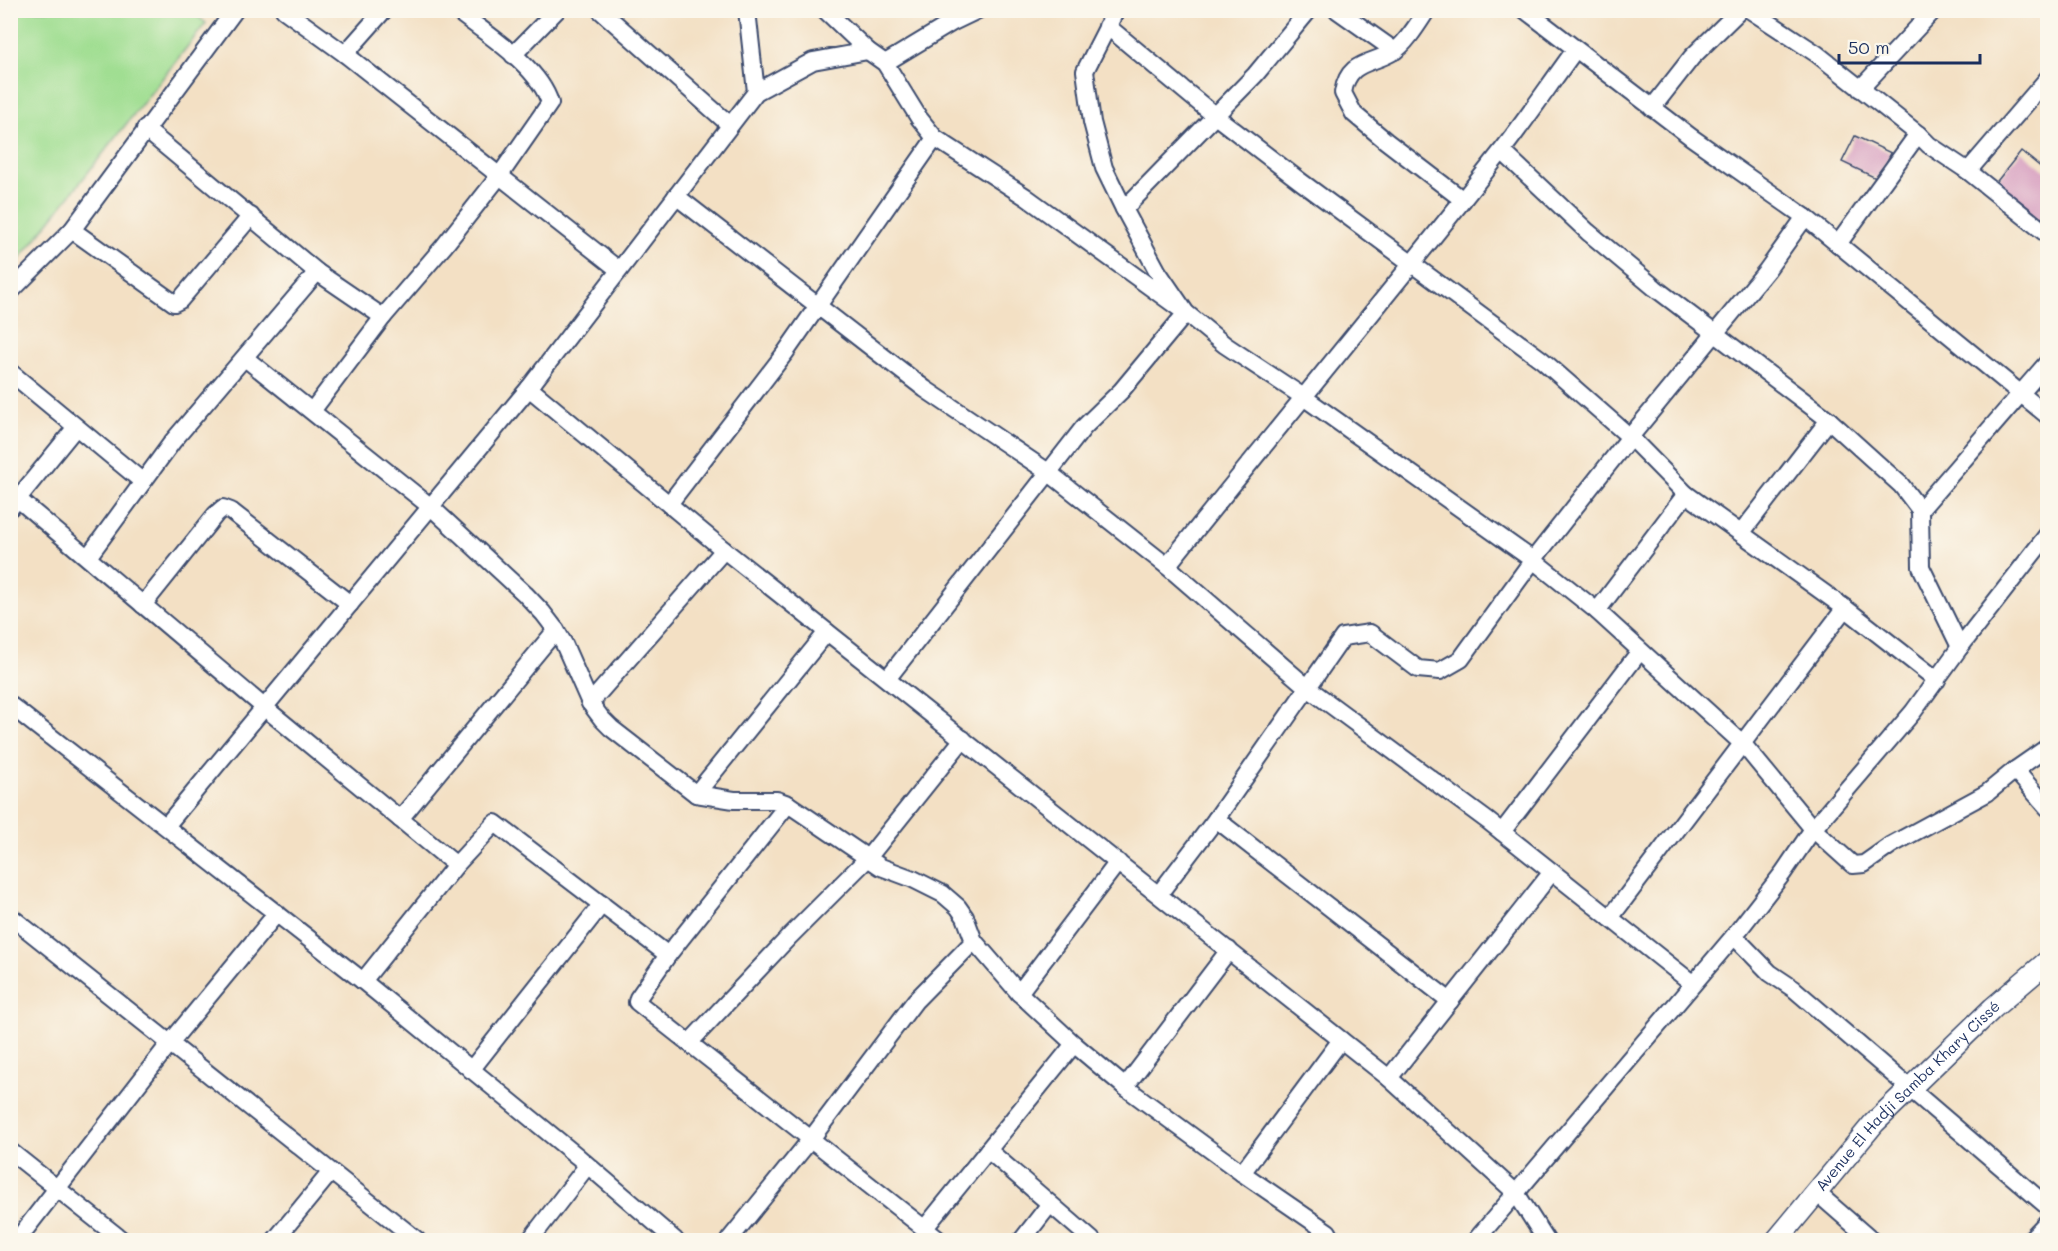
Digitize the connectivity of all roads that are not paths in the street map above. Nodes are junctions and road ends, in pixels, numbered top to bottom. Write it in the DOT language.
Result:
graph roads {
  1 [pos="235,10"];
  2 [pos="284,10"];
  3 [pos="384,10"];
  4 [pos="456,10"];
  5 [pos="557,10"];
  6 [pos="600,10"];
  7 [pos="747,10"];
  8 [pos="825,10"];
  9 [pos="978,10"];
  10 [pos="1116,10"];
  11 [pos="1309,10"];
  12 [pos="1337,10"];
  13 [pos="1427,10"];
  14 [pos="1525,10"];
  15 [pos="1740,10"];
  16 [pos="1750,10"];
  17 [pos="1934,10"];
  18 [pos="955,16"];
  19 [pos="1107,26"];
  20 [pos="1575,50"];
  21 [pos="868,51"];
  22 [pos="1395,51"];
  23 [pos="345,54"];
  24 [pos="513,55"];
  25 [pos="885,63"];
  26 [pos="2048,78"];
  27 [pos="1860,89"];
  28 [pos="756,92"];
  29 [pos="1652,108"];
  30 [pos="1214,115"];
  31 [pos="730,125"];
  32 [pos="145,129"];
  33 [pos="1918,134"];
  34 [pos="935,138"];
  35 [pos="1502,151"];
  36 [pos="1968,171"];
  37 [pos="500,175"];
  38 [pos="676,196"];
  39 [pos="1463,200"];
  40 [pos="1124,209"];
  41 [pos="251,216"];
  42 [pos="1805,217"];
  43 [pos="72,230"];
  44 [pos="2048,235"];
  45 [pos="1838,244"];
  46 [pos="1412,264"];
  47 [pos="619,270"];
  48 [pos="317,272"];
  49 [pos="10,292"];
  50 [pos="819,305"];
  51 [pos="1186,314"];
  52 [pos="383,317"];
  53 [pos="1713,334"];
  54 [pos="244,358"];
  55 [pos="2048,362"];
  56 [pos="10,372"];
  57 [pos="529,388"];
  58 [pos="2021,394"];
  59 [pos="1302,396"];
  60 [pos="312,411"];
  61 [pos="2048,416"];
  62 [pos="1829,420"];
  63 [pos="76,427"];
  64 [pos="1630,437"];
  65 [pos="1048,472"];
  66 [pos="143,482"];
  67 [pos="1686,494"];
  68 [pos="14,503"];
  69 [pos="669,504"];
  70 [pos="431,507"];
  71 [pos="1920,510"];
  72 [pos="1742,532"];
  73 [pos="2048,534"];
  74 [pos="724,550"];
  75 [pos="88,557"];
  76 [pos="1533,560"];
  77 [pos="1167,566"];
  78 [pos="143,604"];
  79 [pos="350,604"];
  80 [pos="1845,608"];
  81 [pos="1597,611"];
  82 [pos="555,630"];
  83 [pos="827,632"];
  84 [pos="1960,647"];
  85 [pos="1640,651"];
  86 [pos="887,679"];
  87 [pos="1937,680"];
  88 [pos="1308,688"];
  89 [pos="590,703"];
  90 [pos="10,705"];
  91 [pos="265,708"];
  92 [pos="963,739"];
  93 [pos="1743,744"];
  94 [pos="2048,747"];
  95 [pos="2015,770"];
  96 [pos="696,794"];
  97 [pos="788,804"];
  98 [pos="2048,808"];
  99 [pos="400,819"];
  100 [pos="1216,819"];
  101 [pos="166,826"];
  102 [pos="1813,829"];
  103 [pos="1502,832"];
  104 [pos="867,858"];
  105 [pos="1118,862"];
  106 [pos="456,865"];
  107 [pos="1552,872"];
  108 [pos="1159,894"];
  109 [pos="602,904"];
  110 [pos="277,913"];
  111 [pos="10,916"];
  112 [pos="1610,918"];
  113 [pos="1734,936"];
  114 [pos="974,941"];
  115 [pos="1229,950"];
  116 [pos="668,956"];
  117 [pos="2048,961"];
  118 [pos="363,981"];
  119 [pos="1692,983"];
  120 [pos="1019,993"];
  121 [pos="1450,1001"];
  122 [pos="1341,1040"];
  123 [pos="170,1043"];
  124 [pos="689,1043"];
  125 [pos="1074,1044"];
  126 [pos="471,1070"];
  127 [pos="1389,1078"];
  128 [pos="1125,1087"];
  129 [pos="1908,1089"];
  130 [pos="811,1139"];
  131 [pos="988,1150"];
  132 [pos="10,1151"];
  133 [pos="588,1166"];
  134 [pos="330,1173"];
  135 [pos="1242,1173"];
  136 [pos="58,1189"];
  137 [pos="1816,1192"];
  138 [pos="1516,1193"];
  139 [pos="1050,1204"];
  140 [pos="2048,1207"];
  141 [pos="2048,1221"];
  142 [pos="924,1228"];
  143 [pos="18,1240"];
  144 [pos="123,1240"];
  145 [pos="275,1240"];
  146 [pos="417,1240"];
  147 [pos="530,1240"];
  148 [pos="675,1240"];
  149 [pos="729,1240"];
  150 [pos="939,1240"];
  151 [pos="1022,1240"];
  152 [pos="1092,1240"];
  153 [pos="1332,1240"];
  154 [pos="1476,1240"];
  155 [pos="1546,1240"];
  156 [pos="1777,1240"];
  157 [pos="1871,1240"];
  158 [pos="2030,1240"];
  1 -- 32 [label="street"];
  2 -- 23 [label="street"];
  3 -- 23 [label="street"];
  4 -- 24 [label="street"];
  5 -- 24 [label="street"];
  6 -- 31 [label="street"];
  7 -- 28 [label="street"];
  8 -- 21 [label="street"];
  9 -- 18 [label="street"];
  10 -- 19 [label="street"];
  11 -- 30 [label="street"];
  12 -- 22 [label="street"];
  13 -- 22 [label="street"];
  14 -- 20 [label="street"];
  15 -- 29 [label="street"];
  16 -- 27 [label="street"];
  17 -- 27 [label="street"];
  18 -- 25 [label="street"];
  19 -- 30 [label="street"];
  19 -- 40 [label="street"];
  20 -- 29 [label="street"];
  20 -- 35 [label="street"];
  21 -- 25 [label="street"];
  21 -- 28 [label="street"];
  22 -- 39 [label="street"];
  23 -- 37 [label="street"];
  24 -- 37 [label="street"];
  25 -- 34 [label="street"];
  26 -- 36 [label="street"];
  27 -- 33 [label="street"];
  28 -- 31 [label="street"];
  29 -- 42 [label="street"];
  30 -- 40 [label="street"];
  30 -- 46 [label="street"];
  31 -- 38 [label="street"];
  32 -- 41 [label="street"];
  32 -- 43 [label="street"];
  33 -- 36 [label="street"];
  33 -- 45 [label="street"];
  34 -- 50 [label="street"];
  34 -- 51 [label="street"];
  35 -- 39 [label="street"];
  35 -- 53 [label="street"];
  36 -- 44 [label="street"];
  37 -- 47 [label="street"];
  37 -- 52 [label="street"];
  38 -- 47 [label="street"];
  38 -- 50 [label="street"];
  39 -- 46 [label="street"];
  40 -- 51 [label="street"];
  41 -- 43 [label="street"];
  41 -- 48 [label="street"];
  42 -- 45 [label="street"];
  42 -- 53 [label="street"];
  43 -- 49 [label="street"];
  45 -- 58 [label="street"];
  46 -- 59 [label="street"];
  46 -- 64 [label="street"];
  47 -- 57 [label="street"];
  48 -- 52 [label="street"];
  48 -- 54 [label="street"];
  50 -- 65 [label="street"];
  50 -- 69 [label="street"];
  51 -- 59 [label="street"];
  51 -- 65 [label="street"];
  52 -- 60 [label="street"];
  53 -- 62 [label="street"];
  53 -- 64 [label="street"];
  54 -- 60 [label="street"];
  54 -- 66 [label="street"];
  55 -- 58 [label="street"];
  56 -- 63 [label="street"];
  57 -- 69 [label="street"];
  57 -- 70 [label="street"];
  58 -- 61 [label="street"];
  58 -- 71 [label="street"];
  59 -- 76 [label="street"];
  59 -- 77 [label="street"];
  60 -- 70 [label="street"];
  62 -- 71 [label="street"];
  62 -- 72 [label="street"];
  63 -- 66 [label="street"];
  63 -- 68 [label="street"];
  64 -- 67 [label="street"];
  64 -- 76 [label="street"];
  65 -- 77 [label="street"];
  65 -- 86 [label="street"];
  66 -- 75 [label="street"];
  67 -- 72 [label="street"];
  67 -- 81 [label="street"];
  68 -- 75 [label="street"];
  69 -- 74 [label="street"];
  70 -- 79 [label="street"];
  70 -- 82 [label="street"];
  71 -- 84 [label="street"];
  72 -- 80 [label="street"];
  73 -- 84 [label="street"];
  74 -- 83 [label="street"];
  74 -- 89 [label="street"];
  75 -- 78 [label="street"];
  76 -- 81 [label="street"];
  76 -- 88 [label="street"];
  77 -- 88 [label="street"];
  78 -- 79 [label="street"];
  78 -- 91 [label="street"];
  79 -- 91 [label="street"];
  80 -- 87 [label="street"];
  80 -- 93 [label="street"];
  81 -- 85 [label="street"];
  82 -- 89 [label="street"];
  82 -- 99 [label="street"];
  83 -- 86 [label="street"];
  83 -- 96 [label="street"];
  84 -- 87 [label="street"];
  85 -- 93 [label="street"];
  85 -- 103 [label="street"];
  86 -- 92 [label="street"];
  87 -- 102 [label="street"];
  88 -- 100 [label="street"];
  88 -- 103 [label="street"];
  89 -- 96 [label="street"];
  90 -- 101 [label="street"];
  91 -- 99 [label="street"];
  91 -- 101 [label="street"];
  92 -- 104 [label="street"];
  92 -- 105 [label="street"];
  93 -- 102 [label="street"];
  93 -- 112 [label="street"];
  94 -- 95 [label="street"];
  95 -- 98 [label="street"];
  95 -- 102 [label="street"];
  96 -- 97 [label="street"];
  97 -- 104 [label="street"];
  97 -- 116 [label="street"];
  99 -- 106 [label="street"];
  100 -- 108 [label="street"];
  100 -- 121 [label="street"];
  101 -- 110 [label="street"];
  102 -- 113 [label="street"];
  103 -- 107 [label="street"];
  104 -- 114 [label="street"];
  104 -- 124 [label="street"];
  105 -- 108 [label="street"];
  105 -- 120 [label="street"];
  106 -- 109 [label="street"];
  106 -- 118 [label="street"];
  107 -- 112 [label="street"];
  107 -- 121 [label="street"];
  108 -- 115 [label="street"];
  109 -- 116 [label="street"];
  109 -- 126 [label="street"];
  110 -- 118 [label="street"];
  110 -- 123 [label="street"];
  111 -- 123 [label="street"];
  112 -- 119 [label="street"];
  113 -- 119 [label="street"];
  113 -- 129 [label="street"];
  114 -- 120 [label="street"];
  114 -- 130 [label="street"];
  115 -- 122 [label="street"];
  115 -- 128 [label="street"];
  116 -- 124 [label="street"];
  117 -- 129 [label="street, Avenue El Hadji Samba Khary Cissé"];
  118 -- 126 [label="street"];
  119 -- 138 [label="street"];
  120 -- 125 [label="street"];
  121 -- 127 [label="street"];
  122 -- 127 [label="street"];
  122 -- 135 [label="street"];
  123 -- 134 [label="street"];
  123 -- 136 [label="street"];
  124 -- 130 [label="street"];
  125 -- 128 [label="street"];
  125 -- 131 [label="street"];
  126 -- 133 [label="street"];
  127 -- 138 [label="street"];
  128 -- 135 [label="street"];
  129 -- 137 [label="street, Avenue El Hadji Samba Khary Cissé"];
  129 -- 140 [label="street"];
  130 -- 142 [label="street"];
  130 -- 149 [label="street"];
  131 -- 139 [label="street"];
  131 -- 142 [label="street"];
  132 -- 136 [label="street"];
  133 -- 147 [label="street"];
  133 -- 148 [label="street"];
  134 -- 145 [label="street"];
  134 -- 146 [label="street"];
  135 -- 153 [label="street"];
  136 -- 143 [label="street"];
  136 -- 144 [label="street"];
  137 -- 156 [label="street, Avenue El Hadji Samba Khary Cissé"];
  137 -- 157 [label="street"];
  138 -- 154 [label="street"];
  138 -- 155 [label="street"];
  139 -- 151 [label="street"];
  139 -- 152 [label="street"];
  141 -- 158 [label="street"];
  142 -- 150 [label="street"];
}
